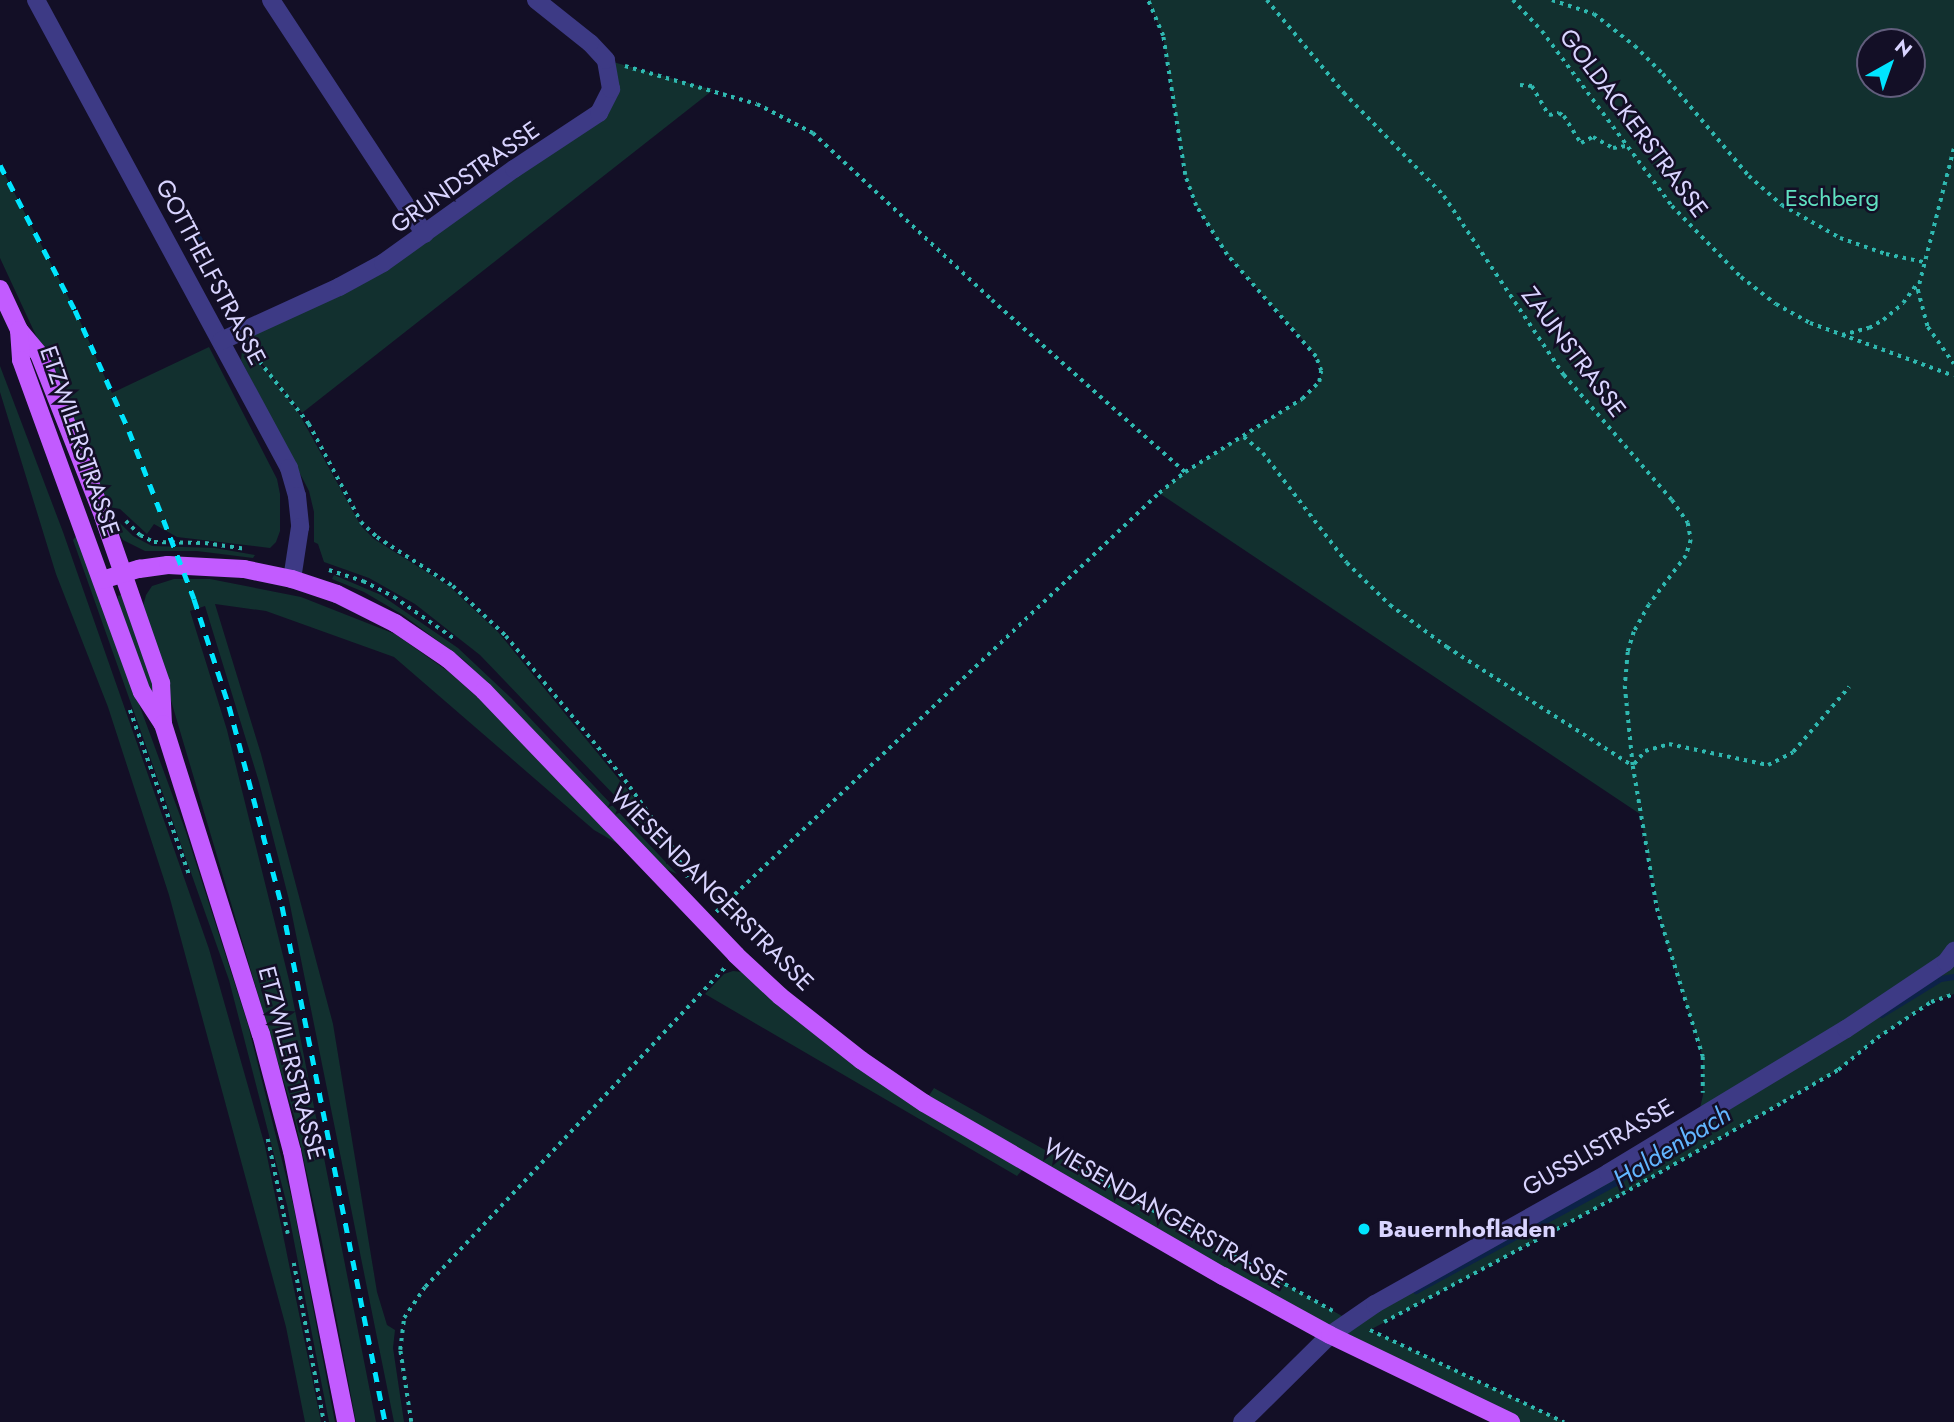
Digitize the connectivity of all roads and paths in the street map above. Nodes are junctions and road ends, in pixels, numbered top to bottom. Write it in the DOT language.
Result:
graph roads {
  1 [pos="36,0"];
  2 [pos="271,0"];
  3 [pos="536,0"];
  4 [pos="1149,0"];
  5 [pos="1267,0"];
  6 [pos="1513,0"];
  7 [pos="1552,0"];
  8 [pos="606,60"];
  9 [pos="1520,85"];
  10 [pos="1626,146"];
  11 [pos="1954,149"];
  12 [pos="425,234"];
  13 [pos="1924,262"];
  14 [pos="1919,281"];
  15 [pos="0,289"];
  16 [pos="19,330"];
  17 [pos="1840,335"];
  18 [pos="229,338"];
  19 [pos="1954,364"];
  20 [pos="1954,376"];
  21 [pos="1243,436"];
  22 [pos="1185,472"];
  23 [pos="121,518"];
  24 [pos="256,551"];
  25 [pos="124,573"];
  26 [pos="292,579"];
  27 [pos="102,580"];
  28 [pos="1849,687"];
  29 [pos="126,699"];
  30 [pos="163,724"];
  31 [pos="1633,766"];
  32 [pos="689,878"];
  33 [pos="192,881"];
  34 [pos="726,918"];
  35 [pos="1954,951"];
  36 [pos="736,955"];
  37 [pos="1954,993"];
  38 [pos="1698,1116"];
  39 [pos="268,1139"];
  40 [pos="1066,1162"];
  41 [pos="290,1245"];
  42 [pos="293,1258"];
  43 [pos="1391,1318"];
  44 [pos="1351,1321"];
  45 [pos="1330,1335"];
  46 [pos="324,1422"];
  47 [pos="346,1422"];
  48 [pos="411,1422"];
  49 [pos="1242,1422"];
  50 [pos="1511,1422"];
  51 [pos="1564,1422"];
  1 -- 18 [label="street, GOTTHELFSTRASSE"];
  2 -- 12 [label="street"];
  3 -- 8 [label="street"];
  4 -- 21 [label="path"];
  5 -- 31 [label="path, ZAUNSTRASSE"];
  6 -- 10 [label="path, GOLDACKERSTRASSE"];
  7 -- 13 [label="path"];
  8 -- 12 [label="street, GRUNDSTRASSE"];
  8 -- 22 [label="path"];
  9 -- 10 [label="path"];
  10 -- 17 [label="path, GOLDACKERSTRASSE"];
  11 -- 13 [label="path"];
  12 -- 18 [label="street, GRUNDSTRASSE"];
  13 -- 14 [label="path"];
  14 -- 17 [label="path"];
  14 -- 19 [label="path"];
  15 -- 16 [label="main road"];
  16 -- 25 [label="main road, ETZWILERSTRASSE"];
  16 -- 27 [label="main road, ETZWILERSTRASSE"];
  17 -- 20 [label="path, GOLDACKERSTRASSE"];
  18 -- 26 [label="street, GOTTHELFSTRASSE"];
  18 -- 32 [label="path"];
  21 -- 22 [label="path"];
  21 -- 31 [label="path"];
  22 -- 34 [label="path"];
  23 -- 24 [label="path"];
  25 -- 26 [label="main road, WIESENDANGERSTRASSE"];
  25 -- 27 [label="main road, WIESENDANGERSTRASSE"];
  25 -- 30 [label="main road, ETZWILERSTRASSE"];
  26 -- 36 [label="main road, WIESENDANGERSTRASSE"];
  27 -- 30 [label="main road, ETZWILERSTRASSE"];
  28 -- 31 [label="path"];
  29 -- 33 [label="path"];
  30 -- 47 [label="main road, ETZWILERSTRASSE"];
  31 -- 38 [label="path, ZAUNSTRASSE"];
  35 -- 38 [label="street, GUSSLISTRASSE"];
  36 -- 45 [label="main road, WIESENDANGERSTRASSE"];
  36 -- 48 [label="path"];
  37 -- 43 [label="path"];
  38 -- 44 [label="street, GUSSLISTRASSE"];
  39 -- 41 [label="path"];
  40 -- 44 [label="path"];
  42 -- 46 [label="path"];
  44 -- 45 [label="street, GUSSLISTRASSE"];
  44 -- 51 [label="path"];
  45 -- 49 [label="street, GUSSLISTRASSE"];
  45 -- 50 [label="main road, WIESENDANGERSTRASSE"];
}
